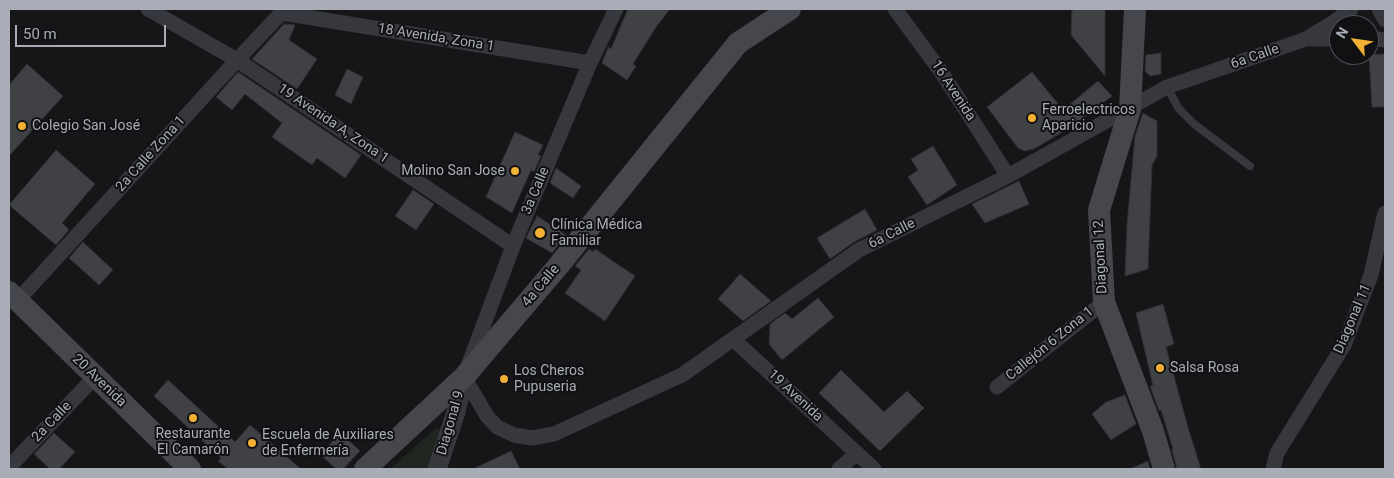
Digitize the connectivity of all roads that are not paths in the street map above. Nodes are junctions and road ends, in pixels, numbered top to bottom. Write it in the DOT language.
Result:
graph roads {
  1 [pos="148,9"];
  2 [pos="616,9"];
  3 [pos="790,9"];
  4 [pos="895,9"];
  5 [pos="1135,9"];
  6 [pos="1351,9"];
  7 [pos="1380,9"];
  8 [pos="284,11"];
  9 [pos="1385,20"];
  10 [pos="1306,39"];
  11 [pos="1329,39"];
  12 [pos="237,60"];
  13 [pos="590,62"];
  14 [pos="1167,87"];
  15 [pos="1130,109"];
  16 [pos="1250,166"];
  17 [pos="1008,176"];
  18 [pos="1385,214"];
  19 [pos="513,246"];
  20 [pos="12,297"];
  21 [pos="1104,302"];
  22 [pos="733,339"];
  23 [pos="95,377"];
  24 [pos="464,377"];
  25 [pos="997,387"];
  26 [pos="14,451"];
  27 [pos="857,453"];
  28 [pos="9,467"];
  29 [pos="190,469"];
  30 [pos="365,469"];
  31 [pos="437,469"];
  32 [pos="840,469"];
  33 [pos="874,469"];
  34 [pos="1164,469"];
  35 [pos="1273,469"];
  1 -- 12 [label="street, 19 Avenida A, Zona 1"];
  2 -- 13 [label="street, 3a Calle"];
  3 -- 24 [label="main road, 4a Calle"];
  4 -- 17 [label="street, 16 Avenida"];
  5 -- 15 [label="main road, Diagonal 12"];
  6 -- 10 [label="street, 6a Calle"];
  7 -- 9 [label="street"];
  8 -- 12 [label="street, 2a Calle Zona 1"];
  8 -- 13 [label="street, 18 Avenida, Zona 1"];
  10 -- 11 [label="street"];
  10 -- 14 [label="street, 6a Calle"];
  12 -- 19 [label="street, 19 Avenida A, Zona 1"];
  12 -- 20 [label="street, 2a Calle Zona 1"];
  13 -- 19 [label="street, 3a Calle"];
  14 -- 15 [label="street, 6a Calle"];
  14 -- 16 [label="lane"];
  15 -- 17 [label="street, 6a Calle"];
  15 -- 21 [label="main road, Diagonal 12"];
  17 -- 22 [label="street, 6a Calle"];
  18 -- 35 [label="street, Diagonal 11"];
  19 -- 24 [label="street, 3a Calle"];
  20 -- 23 [label="main road, 20 Avenida"];
  21 -- 25 [label="street, Callejón 6 Zona 1"];
  21 -- 34 [label="main road, Diagonal 12"];
  22 -- 24 [label="street, 6a Calle"];
  22 -- 27 [label="street, 19 Avenida"];
  23 -- 26 [label="street, 2a Calle"];
  23 -- 29 [label="main road, 20 Avenida"];
  24 -- 30 [label="main road, 4a Calle"];
  24 -- 31 [label="street, Diagonal 9"];
  26 -- 28 [label="street, 2a Calle"];
  27 -- 32 [label="street"];
  27 -- 33 [label="street, 19 Avenida"];
}
